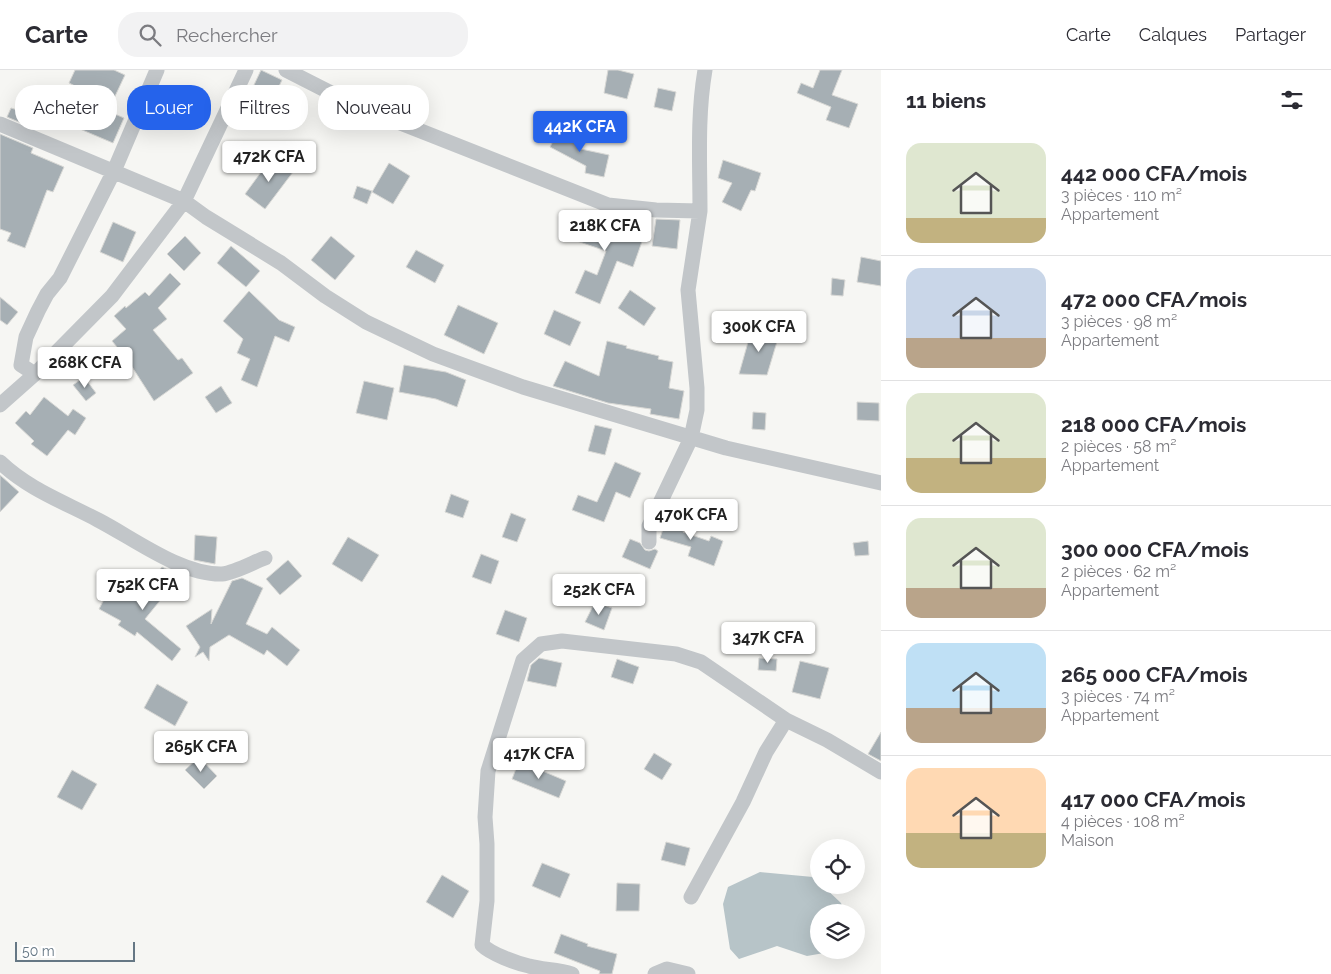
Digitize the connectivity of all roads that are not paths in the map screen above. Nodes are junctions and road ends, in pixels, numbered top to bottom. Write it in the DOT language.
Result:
graph roads {
  1 [pos="157,70"];
  2 [pos="246,70"];
  3 [pos="286,70"];
  4 [pos="705,70"];
  5 [pos="0,124"];
  6 [pos="114,171"];
  7 [pos="184,201"];
  8 [pos="700,211"];
  9 [pos="35,374"];
  10 [pos="0,405"];
  11 [pos="691,438"];
  12 [pos="0,462"];
  13 [pos="881,483"];
  14 [pos="649,542"];
  15 [pos="265,558"];
  16 [pos="786,720"];
  17 [pos="881,772"];
  18 [pos="691,897"];
  19 [pos="572,974"];
  20 [pos="655,974"];
  21 [pos="688,974"];
  1 -- 6 [label="street"];
  2 -- 7 [label="street"];
  3 -- 8 [label="street"];
  4 -- 8 [label="street"];
  5 -- 6 [label="street"];
  6 -- 7 [label="street"];
  6 -- 9 [label="street"];
  7 -- 9 [label="street"];
  7 -- 11 [label="street"];
  8 -- 11 [label="street"];
  9 -- 10 [label="street"];
  11 -- 13 [label="street"];
  11 -- 14 [label="street"];
  12 -- 15 [label="street"];
  16 -- 17 [label="street"];
  16 -- 18 [label="street"];
  16 -- 19 [label="street"];
  20 -- 21 [label="street"];
}
